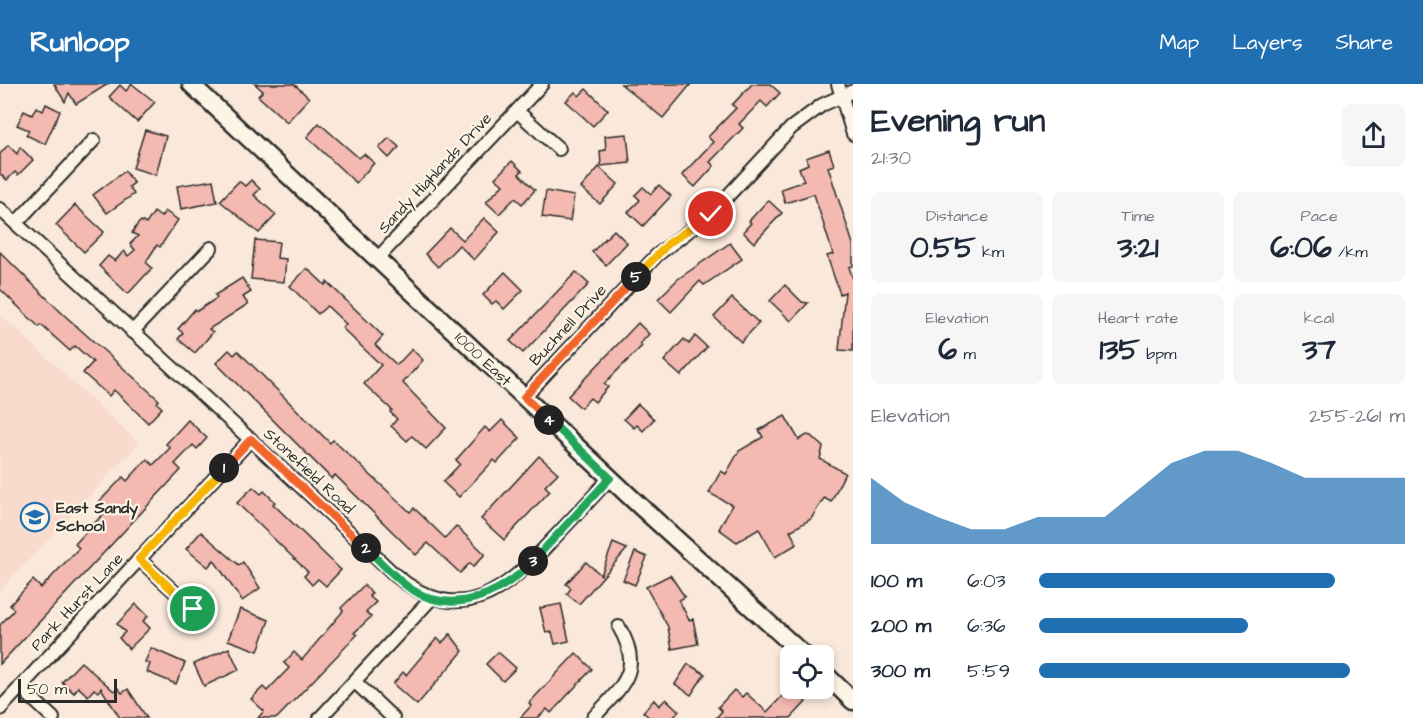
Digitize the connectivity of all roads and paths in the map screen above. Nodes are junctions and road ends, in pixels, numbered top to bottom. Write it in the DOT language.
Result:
graph roads {
  1 [pos="191,84"];
  2 [pos="542,84"];
  3 [pos="844,90"];
  4 [pos="517,111"];
  5 [pos="853,134"];
  6 [pos="94,140"];
  7 [pos="559,149"];
  8 [pos="0,208"];
  9 [pos="16,223"];
  10 [pos="211,248"];
  11 [pos="377,259"];
  12 [pos="132,332"];
  13 [pos="524,397"];
  14 [pos="251,439"];
  15 [pos="610,478"];
  16 [pos="139,559"];
  17 [pos="431,599"];
  18 [pos="193,609"];
  19 [pos="619,627"];
  20 [pos="793,645"];
  21 [pos="355,682"];
  22 [pos="834,683"];
  23 [pos="20,687"];
  24 [pos="853,701"];
  25 [pos="0,709"];
  26 [pos="53,718"];
  27 [pos="320,718"];
  28 [pos="393,718"];
  29 [pos="593,718"];
  1 -- 11 [label="street, 1000 East"];
  2 -- 4 [label="street, Sandy Highlands Drive"];
  3 -- 5 [label="street"];
  3 -- 13 [label="street, Buchnell Drive"];
  4 -- 7 [label="street"];
  4 -- 11 [label="street, Sandy Highlands Drive"];
  6 -- 9 [label="street"];
  8 -- 9 [label="street, Stonefield Road"];
  9 -- 12 [label="street, Stonefield Road"];
  10 -- 12 [label="street"];
  11 -- 13 [label="street, 1000 East"];
  12 -- 14 [label="street, Stonefield Road"];
  13 -- 15 [label="street, 1000 East"];
  14 -- 16 [label="street, Park Hurst Lane"];
  14 -- 17 [label="street, Stonefield Road"];
  15 -- 17 [label="street, Stonefield Road"];
  15 -- 20 [label="street, 1000 East"];
  16 -- 18 [label="street"];
  16 -- 23 [label="street, Park Hurst Lane"];
  17 -- 21 [label="street"];
  19 -- 29 [label="street"];
  21 -- 27 [label="street"];
  21 -- 28 [label="street"];
  22 -- 24 [label="street"];
  23 -- 25 [label="street, Park Hurst Lane"];
  23 -- 26 [label="street"];
}
